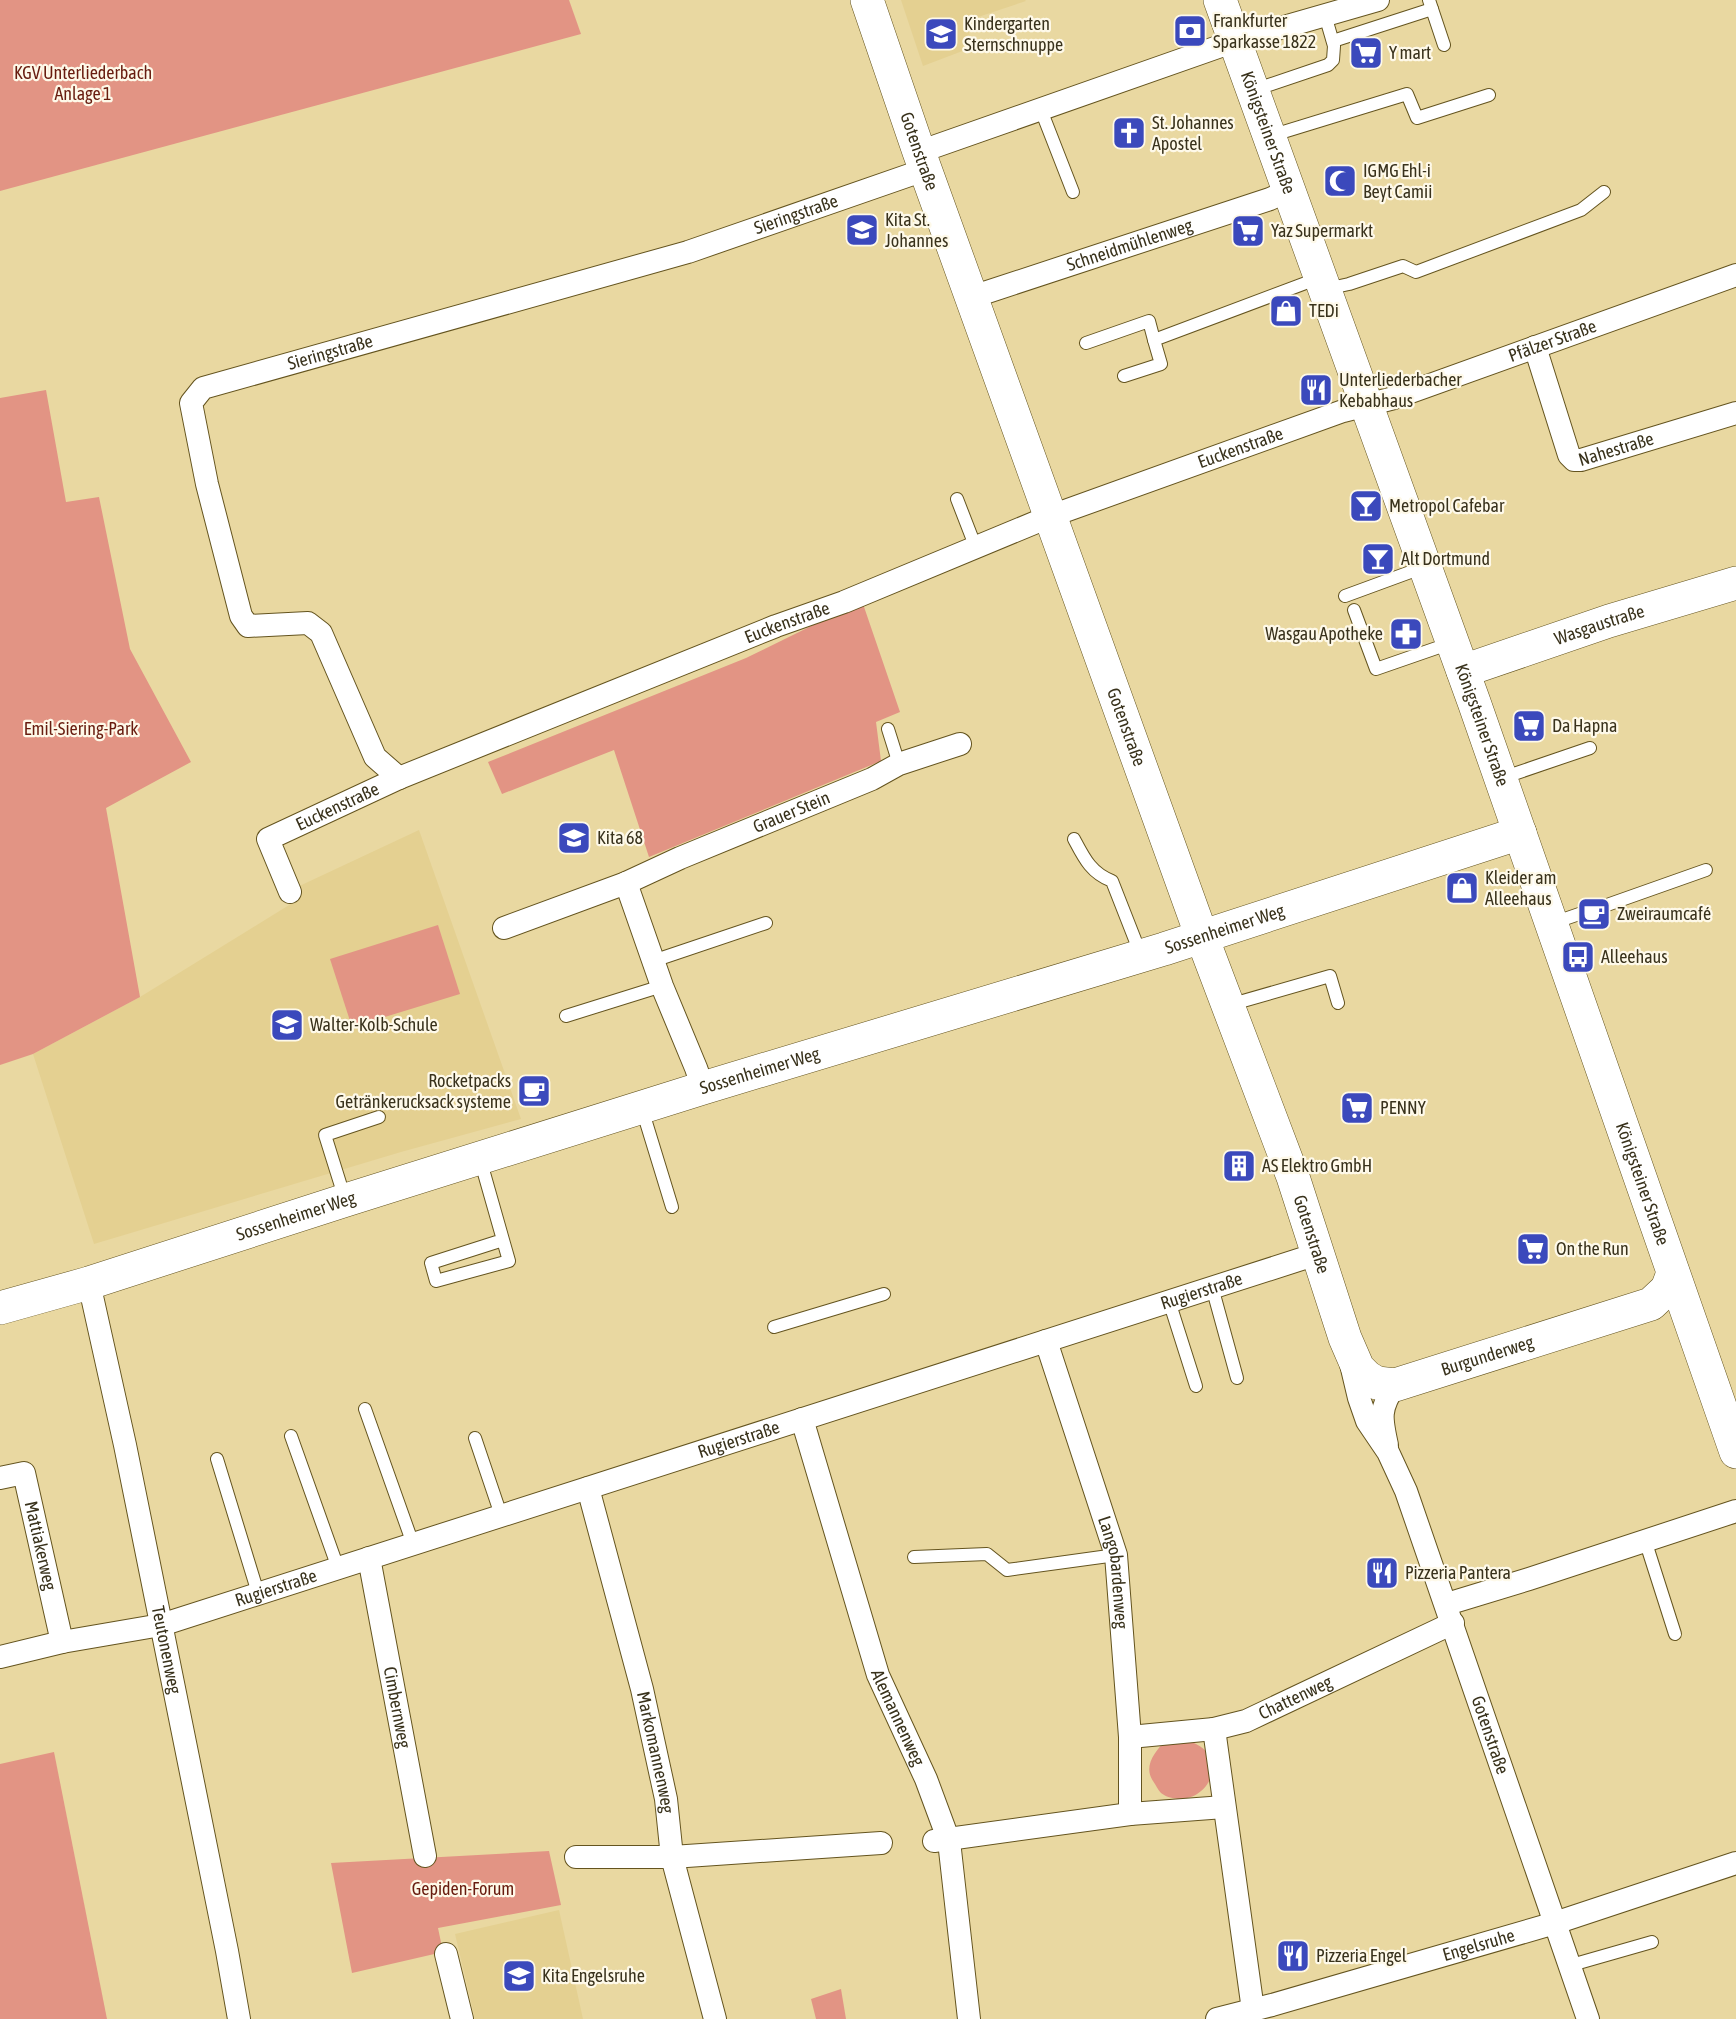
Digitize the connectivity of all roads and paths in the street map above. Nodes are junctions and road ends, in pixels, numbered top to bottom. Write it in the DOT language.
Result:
graph roads {
  1 [pos="867,0"];
  2 [pos="1220,0"];
  3 [pos="1378,0"];
  4 [pos="1430,4"];
  5 [pos="1325,15"];
  6 [pos="1235,41"];
  7 [pos="1333,41"];
  8 [pos="1444,45"];
  9 [pos="1253,91"];
  10 [pos="1489,95"];
  11 [pos="1041,110"];
  12 [pos="1269,136"];
  13 [pos="923,161"];
  14 [pos="1288,190"];
  15 [pos="1072,192"];
  16 [pos="1604,192"];
  17 [pos="1736,275"];
  18 [pos="1323,283"];
  19 [pos="972,297"];
  20 [pos="1154,340"];
  21 [pos="1086,343"];
  22 [pos="1535,347"];
  23 [pos="1124,376"];
  24 [pos="1367,406"];
  25 [pos="1736,413"];
  26 [pos="957,499"];
  27 [pos="1051,516"];
  28 [pos="976,548"];
  29 [pos="1425,566"];
  30 [pos="1736,583"];
  31 [pos="1346,596"];
  32 [pos="1354,610"];
  33 [pos="1458,657"];
  34 [pos="888,729"];
  35 [pos="960,744"];
  36 [pos="1590,748"];
  37 [pos="899,764"];
  38 [pos="399,778"];
  39 [pos="1501,778"];
  40 [pos="1520,833"];
  41 [pos="1074,839"];
  42 [pos="1706,870"];
  43 [pos="626,883"];
  44 [pos="290,892"];
  45 [pos="1607,905"];
  46 [pos="1582,913"];
  47 [pos="766,923"];
  48 [pos="1552,924"];
  49 [pos="504,928"];
  50 [pos="1202,937"];
  51 [pos="1141,956"];
  52 [pos="652,961"];
  53 [pos="662,986"];
  54 [pos="1338,1003"];
  55 [pos="1228,1005"];
  56 [pos="566,1016"];
  57 [pos="703,1088"];
  58 [pos="642,1107"];
  59 [pos="379,1118"];
  60 [pos="480,1158"];
  61 [pos="346,1200"];
  62 [pos="672,1207"];
  63 [pos="503,1240"];
  64 [pos="1317,1254"];
  65 [pos="1673,1273"];
  66 [pos="88,1283"];
  67 [pos="1212,1287"];
  68 [pos="884,1294"];
  69 [pos="1169,1301"];
  70 [pos="1651,1304"];
  71 [pos="0,1308"];
  72 [pos="1690,1320"];
  73 [pos="774,1327"];
  74 [pos="1345,1338"];
  75 [pos="1046,1341"];
  76 [pos="1237,1378"];
  77 [pos="1395,1385"];
  78 [pos="1196,1386"];
  79 [pos="365,1409"];
  80 [pos="802,1419"];
  81 [pos="291,1436"];
  82 [pos="475,1438"];
  83 [pos="1388,1452"];
  84 [pos="1736,1452"];
  85 [pos="217,1459"];
  86 [pos="0,1478"];
  87 [pos="588,1488"];
  88 [pos="1736,1510"];
  89 [pos="501,1515"];
  90 [pos="1645,1540"];
  91 [pos="412,1544"];
  92 [pos="1116,1555"];
  93 [pos="914,1557"];
  94 [pos="369,1558"];
  95 [pos="338,1568"];
  96 [pos="258,1593"];
  97 [pos="1450,1613"];
  98 [pos="161,1625"];
  99 [pos="1675,1634"];
  100 [pos="62,1642"];
  101 [pos="0,1657"];
  102 [pos="1215,1729"];
  103 [pos="1130,1737"];
  104 [pos="1224,1807"];
  105 [pos="1130,1814"];
  106 [pos="940,1841"];
  107 [pos="881,1843"];
  108 [pos="425,1856"];
  109 [pos="576,1857"];
  110 [pos="672,1857"];
  111 [pos="1736,1863"];
  112 [pos="1555,1923"];
  113 [pos="1652,1942"];
  114 [pos="446,1954"];
  115 [pos="1568,1966"];
  116 [pos="1253,2010"];
  117 [pos="239,2019"];
  118 [pos="462,2019"];
  119 [pos="715,2019"];
  120 [pos="969,2019"];
  121 [pos="1217,2019"];
  122 [pos="1588,2019"];
  1 -- 13 [label="main road, Gotenstraße"];
  2 -- 6 [label="main road, Königsteiner Straße"];
  3 -- 5 [label="street, Sieringstraße"];
  4 -- 7 [label="lane"];
  4 -- 8 [label="lane"];
  5 -- 6 [label="street, Sieringstraße"];
  5 -- 7 [label="lane"];
  6 -- 9 [label="main road, Königsteiner Straße"];
  6 -- 11 [label="street, Sieringstraße"];
  7 -- 9 [label="lane"];
  9 -- 12 [label="main road, Königsteiner Straße"];
  10 -- 12 [label="lane"];
  11 -- 13 [label="street, Sieringstraße"];
  11 -- 15 [label="lane"];
  12 -- 14 [label="main road, Königsteiner Straße"];
  13 -- 19 [label="main road, Gotenstraße"];
  13 -- 38 [label="street, Sieringstraße"];
  14 -- 18 [label="main road, Königsteiner Straße"];
  14 -- 19 [label="street, Schneidmühlenweg"];
  16 -- 18 [label="lane"];
  17 -- 22 [label="street, Pfälzer Straße"];
  18 -- 20 [label="lane"];
  18 -- 24 [label="main road, Königsteiner Straße"];
  19 -- 27 [label="main road, Gotenstraße"];
  20 -- 21 [label="lane"];
  20 -- 23 [label="lane"];
  22 -- 24 [label="street, Pfälzer Straße"];
  22 -- 25 [label="street, Nahestraße"];
  24 -- 27 [label="street, Euckenstraße"];
  24 -- 29 [label="main road, Königsteiner Straße"];
  26 -- 28 [label="lane"];
  27 -- 28 [label="street, Euckenstraße"];
  27 -- 50 [label="main road, Gotenstraße"];
  28 -- 38 [label="street, Euckenstraße"];
  29 -- 31 [label="lane"];
  29 -- 33 [label="main road, Königsteiner Straße"];
  30 -- 33 [label="main road, Wasgaustraße"];
  32 -- 33 [label="lane"];
  33 -- 39 [label="main road, Königsteiner Straße"];
  34 -- 37 [label="lane"];
  35 -- 37 [label="street, Grauer Stein"];
  36 -- 39 [label="lane"];
  37 -- 43 [label="street, Grauer Stein"];
  38 -- 44 [label="street, Euckenstraße"];
  39 -- 40 [label="main road, Königsteiner Straße"];
  40 -- 48 [label="main road, Königsteiner Straße"];
  40 -- 50 [label="main road, Sossenheimer Weg"];
  41 -- 51 [label="lane"];
  42 -- 45 [label="lane"];
  43 -- 49 [label="street, Grauer Stein"];
  43 -- 52 [label="street"];
  46 -- 48 [label="lane"];
  47 -- 52 [label="lane"];
  48 -- 65 [label="main road, Königsteiner Straße"];
  50 -- 51 [label="main road, Sossenheimer Weg"];
  50 -- 55 [label="main road, Gotenstraße"];
  51 -- 57 [label="main road, Sossenheimer Weg"];
  52 -- 53 [label="street"];
  53 -- 56 [label="lane"];
  53 -- 57 [label="street"];
  54 -- 55 [label="lane"];
  55 -- 64 [label="main road, Gotenstraße"];
  57 -- 58 [label="main road, Sossenheimer Weg"];
  58 -- 60 [label="main road, Sossenheimer Weg"];
  58 -- 62 [label="lane"];
  59 -- 61 [label="lane"];
  60 -- 61 [label="main road, Sossenheimer Weg"];
  60 -- 63 [label="lane"];
  61 -- 66 [label="main road, Sossenheimer Weg"];
  63 -- 63 [label="lane"];
  64 -- 67 [label="street, Rugierstraße"];
  64 -- 74 [label="main road, Gotenstraße"];
  65 -- 70 [label="main road"];
  65 -- 72 [label="main road, Königsteiner Straße"];
  66 -- 71 [label="main road, Sossenheimer Weg"];
  66 -- 98 [label="street, Teutonenweg"];
  67 -- 69 [label="street, Rugierstraße"];
  67 -- 76 [label="lane"];
  68 -- 73 [label="lane"];
  69 -- 75 [label="street, Rugierstraße"];
  69 -- 78 [label="lane"];
  70 -- 72 [label="main road"];
  70 -- 77 [label="main road, Burgunderweg"];
  72 -- 84 [label="main road, Königsteiner Straße"];
  74 -- 77 [label="main road"];
  74 -- 83 [label="street, Gotenstraße"];
  75 -- 80 [label="street, Rugierstraße"];
  75 -- 92 [label="street, Langobardenweg"];
  77 -- 83 [label="street, Gotenstraße"];
  79 -- 91 [label="lane"];
  80 -- 87 [label="street, Rugierstraße"];
  80 -- 106 [label="street, Alemannenweg"];
  81 -- 95 [label="lane"];
  82 -- 89 [label="lane"];
  83 -- 97 [label="street, Gotenstraße"];
  85 -- 96 [label="lane"];
  86 -- 100 [label="street, Mattiakerweg"];
  87 -- 89 [label="street, Rugierstraße"];
  87 -- 110 [label="street, Markomannenweg"];
  88 -- 90 [label="street, Chattenweg"];
  89 -- 91 [label="street, Rugierstraße"];
  90 -- 97 [label="street, Chattenweg"];
  90 -- 99 [label="lane"];
  91 -- 94 [label="street, Rugierstraße"];
  92 -- 93 [label="lane"];
  92 -- 103 [label="street, Langobardenweg"];
  94 -- 95 [label="street, Rugierstraße"];
  94 -- 108 [label="street, Cimbernweg"];
  95 -- 96 [label="street, Rugierstraße"];
  96 -- 98 [label="street, Rugierstraße"];
  97 -- 102 [label="street, Chattenweg"];
  97 -- 112 [label="street, Gotenstraße"];
  98 -- 100 [label="street"];
  98 -- 117 [label="street, Teutonenweg"];
  100 -- 101 [label="street"];
  102 -- 103 [label="street, Chattenweg"];
  102 -- 104 [label="street"];
  103 -- 105 [label="street, Langobardenweg"];
  104 -- 105 [label="street"];
  104 -- 116 [label="street"];
  105 -- 106 [label="street"];
  106 -- 120 [label="street, Alemannenweg"];
  107 -- 110 [label="street"];
  109 -- 110 [label="street"];
  110 -- 119 [label="street, Markomannenweg"];
  111 -- 112 [label="street, Engelsruhe"];
  112 -- 115 [label="street, Gotenstraße"];
  112 -- 116 [label="street, Engelsruhe"];
  113 -- 115 [label="lane"];
  114 -- 118 [label="street"];
  115 -- 122 [label="street, Gotenstraße"];
  116 -- 121 [label="street, Engelsruhe"];
}
